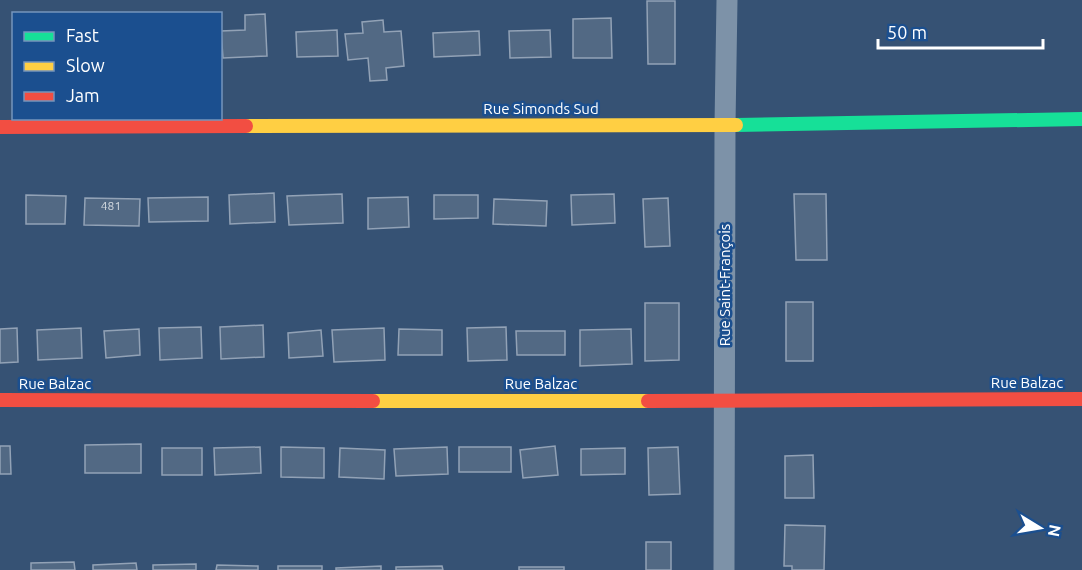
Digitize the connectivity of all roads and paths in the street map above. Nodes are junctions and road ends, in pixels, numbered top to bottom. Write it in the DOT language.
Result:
graph roads {
  1 [pos="727,0"];
  2 [pos="1082,119"];
  3 [pos="725,124"];
  4 [pos="0,127"];
  5 [pos="1082,399"];
  6 [pos="0,400"];
  7 [pos="724,401"];
  8 [pos="724,570"];
  1 -- 3 [label="street, Rue Saint-François"];
  2 -- 3 [label="street, Rue Simonds Sud"];
  3 -- 4 [label="street, Rue Simonds Sud"];
  3 -- 7 [label="street, Rue Saint-François"];
  5 -- 7 [label="street, Rue Balzac"];
  6 -- 7 [label="street, Rue Balzac"];
  7 -- 8 [label="street, Rue Saint-François"];
}
